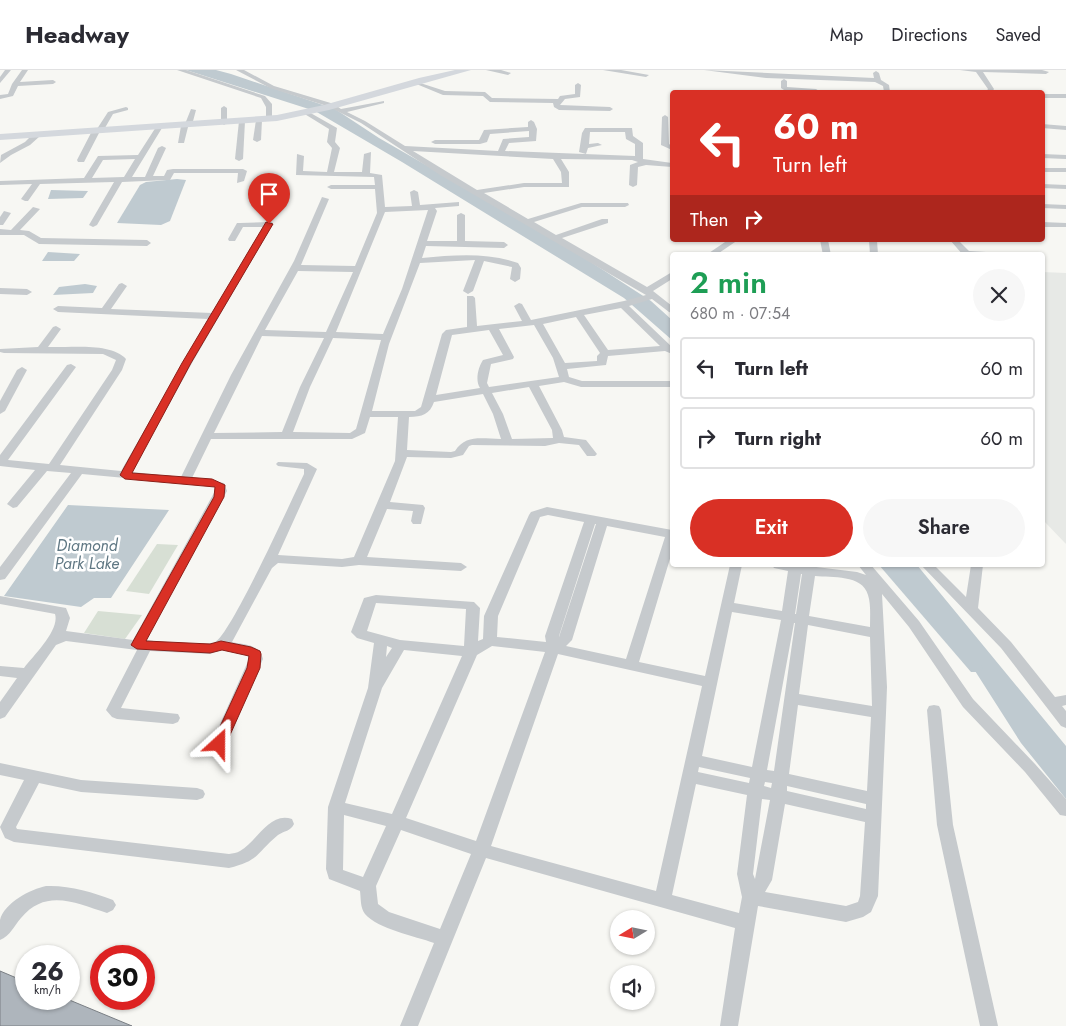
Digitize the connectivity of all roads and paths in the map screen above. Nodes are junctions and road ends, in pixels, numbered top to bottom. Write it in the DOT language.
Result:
graph roads {
  1 [pos="8,70"];
  2 [pos="25,70"];
  3 [pos="180,70"];
  4 [pos="239,70"];
  5 [pos="466,70"];
  6 [pos="489,70"];
  7 [pos="606,70"];
  8 [pos="707,70"];
  9 [pos="963,70"];
  10 [pos="978,70"];
  11 [pos="870,71"];
  12 [pos="1046,72"];
  13 [pos="508,73"];
  14 [pos="813,74"];
  15 [pos="646,75"];
  16 [pos="1,79"];
  17 [pos="878,80"];
  18 [pos="784,81"];
  19 [pos="53,82"];
  20 [pos="416,82"];
  21 [pos="15,84"];
  22 [pos="578,85"];
  23 [pos="801,90"];
  24 [pos="816,90"];
  25 [pos="887,90"];
  26 [pos="992,90"];
  27 [pos="1045,96"];
  28 [pos="1066,96"];
  29 [pos="0,97"];
  30 [pos="557,101"];
  31 [pos="382,102"];
  32 [pos="126,108"];
  33 [pos="224,108"];
  34 [pos="332,108"];
  35 [pos="610,109"];
  36 [pos="193,110"];
  37 [pos="308,112"];
  38 [pos="665,117"];
  39 [pos="264,119"];
  40 [pos="242,121"];
  41 [pos="224,123"];
  42 [pos="186,126"];
  43 [pos="1045,126"];
  44 [pos="158,128"];
  45 [pos="1066,128"];
  46 [pos="98,131"];
  47 [pos="448,134"];
  48 [pos="36,136"];
  49 [pos="0,137"];
  50 [pos="258,140"];
  51 [pos="181,141"];
  52 [pos="598,145"];
  53 [pos="430,146"];
  54 [pos="585,146"];
  55 [pos="670,147"];
  56 [pos="162,148"];
  57 [pos="402,148"];
  58 [pos="498,153"];
  59 [pos="368,154"];
  60 [pos="300,156"];
  61 [pos="1045,156"];
  62 [pos="139,157"];
  63 [pos="558,157"];
  64 [pos="582,157"];
  65 [pos="1062,157"];
  66 [pos="239,159"];
  67 [pos="81,160"];
  68 [pos="0,161"];
  69 [pos="641,161"];
  70 [pos="670,165"];
  71 [pos="1045,170"];
  72 [pos="1066,170"];
  73 [pos="330,174"];
  74 [pos="366,174"];
  75 [pos="124,179"];
  76 [pos="146,179"];
  77 [pos="87,180"];
  78 [pos="38,181"];
  79 [pos="240,181"];
  80 [pos="0,183"];
  81 [pos="632,185"];
  82 [pos="1045,186"];
  83 [pos="331,187"];
  84 [pos="379,187"];
  85 [pos="1066,187"];
  86 [pos="414,192"];
  87 [pos="477,192"];
  88 [pos="25,199"];
  89 [pos="325,199"];
  90 [pos="456,204"];
  91 [pos="625,205"];
  92 [pos="1045,206"];
  93 [pos="421,207"];
  94 [pos="1066,207"];
  95 [pos="36,209"];
  96 [pos="381,210"];
  97 [pos="7,213"];
  98 [pos="461,215"];
  99 [pos="605,221"];
  100 [pos="527,222"];
  101 [pos="0,224"];
  102 [pos="1045,224"];
  103 [pos="92,225"];
  104 [pos="1066,225"];
  105 [pos="0,232"];
  106 [pos="14,232"];
  107 [pos="555,238"];
  108 [pos="232,239"];
  109 [pos="731,242"];
  110 [pos="955,242"];
  111 [pos="148,243"];
  112 [pos="422,243"];
  113 [pos="461,244"];
  114 [pos="504,245"];
  115 [pos="715,252"];
  116 [pos="963,252"];
  117 [pos="480,259"];
  118 [pos="416,261"];
  119 [pos="295,268"];
  120 [pos="358,269"];
  121 [pos="670,277"];
  122 [pos="515,279"];
  123 [pos="122,286"];
  124 [pos="0,291"];
  125 [pos="27,292"];
  126 [pos="649,295"];
  127 [pos="624,304"];
  128 [pos="519,306"];
  129 [pos="58,309"];
  130 [pos="670,309"];
  131 [pos="105,311"];
  132 [pos="578,313"];
  133 [pos="216,316"];
  134 [pos="532,322"];
  135 [pos="56,328"];
  136 [pos="494,328"];
  137 [pos="472,329"];
  138 [pos="259,333"];
  139 [pos="328,336"];
  140 [pos="388,337"];
  141 [pos="4,350"];
  142 [pos="41,350"];
  143 [pos="670,350"];
  144 [pos="604,353"];
  145 [pos="560,366"];
  146 [pos="71,367"];
  147 [pos="22,370"];
  148 [pos="564,379"];
  149 [pos="670,384"];
  150 [pos="534,385"];
  151 [pos="488,391"];
  152 [pos="430,399"];
  153 [pos="0,411"];
  154 [pos="366,414"];
  155 [pos="404,414"];
  156 [pos="286,435"];
  157 [pos="208,436"];
  158 [pos="559,440"];
  159 [pos="507,442"];
  160 [pos="401,453"];
  161 [pos="591,454"];
  162 [pos="282,464"];
  163 [pos="48,468"];
  164 [pos="79,471"];
  165 [pos="125,475"];
  166 [pos="184,480"];
  167 [pos="14,504"];
  168 [pos="381,505"];
  169 [pos="597,519"];
  170 [pos="418,520"];
  171 [pos="670,534"];
  172 [pos="670,540"];
  173 [pos="359,561"];
  174 [pos="267,565"];
  175 [pos="460,567"];
  176 [pos="736,567"];
  177 [pos="788,567"];
  178 [pos="866,567"];
  179 [pos="929,567"];
  180 [pos="977,567"];
  181 [pos="802,570"];
  182 [pos="0,576"];
  183 [pos="0,600"];
  184 [pos="727,603"];
  185 [pos="971,610"];
  186 [pos="796,615"];
  187 [pos="877,629"];
  188 [pos="58,637"];
  189 [pos="381,640"];
  190 [pos="490,641"];
  191 [pos="142,645"];
  192 [pos="221,645"];
  193 [pos="400,645"];
  194 [pos="553,648"];
  195 [pos="471,652"];
  196 [pos="631,665"];
  197 [pos="0,671"];
  198 [pos="28,674"];
  199 [pos="710,682"];
  200 [pos="375,688"];
  201 [pos="792,698"];
  202 [pos="1059,701"];
  203 [pos="934,710"];
  204 [pos="0,713"];
  205 [pos="879,713"];
  206 [pos="173,718"];
  207 [pos="1066,722"];
  208 [pos="219,744"];
  209 [pos="693,760"];
  210 [pos="0,769"];
  211 [pos="760,774"];
  212 [pos="35,775"];
  213 [pos="689,776"];
  214 [pos="780,779"];
  215 [pos="755,792"];
  216 [pos="197,794"];
  217 [pos="778,797"];
  218 [pos="874,799"];
  219 [pos="336,807"];
  220 [pos="1066,810"];
  221 [pos="873,817"];
  222 [pos="397,822"];
  223 [pos="286,824"];
  224 [pos="481,850"];
  225 [pos="368,886"];
  226 [pos="751,897"];
  227 [pos="662,901"];
  228 [pos="107,905"];
  229 [pos="745,923"];
  230 [pos="0,932"];
  231 [pos="444,938"];
  232 [pos="409,1026"];
  233 [pos="729,1026"];
  234 [pos="990,1026"];
  1 -- 16 [label="street"];
  2 -- 21 [label="street"];
  3 -- 39 [label="street"];
  4 -- 34 [label="street"];
  5 -- 20 [label="street"];
  6 -- 13 [label="street"];
  7 -- 15 [label="street"];
  8 -- 14 [label="street"];
  9 -- 10 [label="street"];
  10 -- 12 [label="street"];
  10 -- 26 [label="street"];
  11 -- 17 [label="street"];
  14 -- 17 [label="street"];
  14 -- 24 [label="street"];
  17 -- 25 [label="street"];
  18 -- 23 [label="street"];
  19 -- 21 [label="street"];
  20 -- 30 [label="street"];
  20 -- 34 [label="street"];
  21 -- 29 [label="street"];
  22 -- 30 [label="street"];
  27 -- 28 [label="street"];
  30 -- 35 [label="street"];
  31 -- 34 [label="street"];
  32 -- 46 [label="street"];
  33 -- 41 [label="street"];
  34 -- 37 [label="street"];
  34 -- 57 [label="street"];
  36 -- 42 [label="street"];
  37 -- 39 [label="street"];
  37 -- 73 [label="street"];
  38 -- 55 [label="street"];
  39 -- 40 [label="street"];
  39 -- 50 [label="street"];
  40 -- 41 [label="street"];
  40 -- 66 [label="street"];
  41 -- 42 [label="street"];
  42 -- 44 [label="street"];
  42 -- 51 [label="street"];
  43 -- 45 [label="street"];
  44 -- 46 [label="street"];
  44 -- 62 [label="street"];
  46 -- 48 [label="street"];
  46 -- 67 [label="street"];
  47 -- 53 [label="street"];
  48 -- 49 [label="street"];
  48 -- 68 [label="street"];
  52 -- 54 [label="street"];
  53 -- 57 [label="street"];
  53 -- 58 [label="street"];
  53 -- 58 [label="street"];
  54 -- 64 [label="street"];
  54 -- 69 [label="street"];
  56 -- 76 [label="street"];
  57 -- 87 [label="street"];
  58 -- 63 [label="street"];
  59 -- 74 [label="street"];
  60 -- 73 [label="street"];
  61 -- 65 [label="street"];
  62 -- 75 [label="street"];
  62 -- 77 [label="street"];
  63 -- 64 [label="street"];
  63 -- 87 [label="street"];
  64 -- 69 [label="street"];
  65 -- 72 [label="street"];
  69 -- 70 [label="street"];
  69 -- 81 [label="street"];
  71 -- 72 [label="street"];
  73 -- 74 [label="street"];
  74 -- 84 [label="street"];
  75 -- 76 [label="street"];
  75 -- 77 [label="street"];
  75 -- 103 [label="street"];
  76 -- 79 [label="street"];
  77 -- 78 [label="street"];
  78 -- 80 [label="street"];
  78 -- 88 [label="street"];
  82 -- 85 [label="street"];
  83 -- 84 [label="street"];
  84 -- 96 [label="street"];
  86 -- 93 [label="street"];
  87 -- 100 [label="street"];
  89 -- 119 [label="street"];
  90 -- 93 [label="street"];
  91 -- 100 [label="street"];
  92 -- 94 [label="street"];
  93 -- 96 [label="street"];
  93 -- 112 [label="street"];
  95 -- 106 [label="street"];
  96 -- 120 [label="street"];
  97 -- 101 [label="street"];
  98 -- 113 [label="street"];
  99 -- 107 [label="street"];
  100 -- 107 [label="street"];
  102 -- 104 [label="street"];
  105 -- 106 [label="street"];
  106 -- 111 [label="street"];
  107 -- 126 [label="street"];
  108 -- 133 [label="street"];
  109 -- 115 [label="street"];
  110 -- 116 [label="street"];
  112 -- 113 [label="street"];
  112 -- 118 [label="street"];
  113 -- 114 [label="street"];
  117 -- 118 [label="street"];
  117 -- 122 [label="street"];
  117 -- 137 [label="street"];
  118 -- 140 [label="street"];
  119 -- 120 [label="street"];
  119 -- 138 [label="street"];
  120 -- 139 [label="street"];
  121 -- 126 [label="street"];
  123 -- 131 [label="street"];
  124 -- 125 [label="street"];
  126 -- 127 [label="street"];
  126 -- 130 [label="street"];
  127 -- 132 [label="street"];
  127 -- 143 [label="street"];
  128 -- 134 [label="street"];
  129 -- 131 [label="street"];
  131 -- 133 [label="street"];
  132 -- 134 [label="street"];
  132 -- 144 [label="street"];
  133 -- 165 [label="street"];
  134 -- 136 [label="street"];
  134 -- 145 [label="street"];
  135 -- 142 [label="street"];
  136 -- 137 [label="street"];
  136 -- 151 [label="street"];
  137 -- 152 [label="street"];
  138 -- 139 [label="street"];
  138 -- 157 [label="street"];
  139 -- 140 [label="street"];
  139 -- 156 [label="street"];
  140 -- 154 [label="street"];
  141 -- 142 [label="street"];
  142 -- 163 [label="street"];
  143 -- 144 [label="street"];
  144 -- 145 [label="street"];
  145 -- 148 [label="street"];
  146 -- 163 [label="street"];
  147 -- 153 [label="street"];
  148 -- 149 [label="street"];
  148 -- 150 [label="street"];
  150 -- 151 [label="street"];
  150 -- 158 [label="street"];
  151 -- 152 [label="street"];
  151 -- 159 [label="street"];
  152 -- 155 [label="street"];
  154 -- 155 [label="street"];
  154 -- 156 [label="street"];
  155 -- 160 [label="street"];
  156 -- 157 [label="street"];
  157 -- 166 [label="street"];
  158 -- 159 [label="street"];
  158 -- 161 [label="street"];
  159 -- 160 [label="street"];
  160 -- 168 [label="street"];
  162 -- 174 [label="street"];
  163 -- 164 [label="street"];
  163 -- 167 [label="street"];
  164 -- 165 [label="street"];
  164 -- 182 [label="street"];
  165 -- 166 [label="street"];
  166 -- 191 [label="street"];
  168 -- 170 [label="street"];
  168 -- 173 [label="street"];
  169 -- 171 [label="street"];
  169 -- 190 [label="street"];
  169 -- 194 [label="street"];
  172 -- 196 [label="street"];
  173 -- 174 [label="street"];
  173 -- 175 [label="street"];
  174 -- 192 [label="street"];
  176 -- 184 [label="street"];
  177 -- 181 [label="street"];
  178 -- 220 [label="street"];
  179 -- 185 [label="street"];
  180 -- 185 [label="street"];
  181 -- 186 [label="street"];
  181 -- 187 [label="street"];
  183 -- 188 [label="street"];
  184 -- 186 [label="street"];
  184 -- 199 [label="street"];
  185 -- 202 [label="street"];
  186 -- 187 [label="street"];
  186 -- 201 [label="street"];
  186 -- 211 [label="street"];
  187 -- 205 [label="street"];
  188 -- 191 [label="street"];
  188 -- 198 [label="street"];
  189 -- 193 [label="street"];
  189 -- 195 [label="street"];
  189 -- 200 [label="street"];
  190 -- 194 [label="street"];
  190 -- 195 [label="street"];
  191 -- 192 [label="street"];
  191 -- 206 [label="street"];
  192 -- 208 [label="street"];
  193 -- 195 [label="street"];
  193 -- 200 [label="street"];
  194 -- 196 [label="street"];
  194 -- 224 [label="street"];
  195 -- 222 [label="street"];
  196 -- 199 [label="street"];
  197 -- 198 [label="street"];
  198 -- 204 [label="street"];
  199 -- 209 [label="street"];
  200 -- 219 [label="street"];
  201 -- 205 [label="street"];
  201 -- 214 [label="street"];
  202 -- 207 [label="street"];
  203 -- 234 [label="street"];
  205 -- 218 [label="street"];
  209 -- 211 [label="street"];
  209 -- 213 [label="street"];
  210 -- 212 [label="street"];
  211 -- 214 [label="street"];
  211 -- 215 [label="street"];
  212 -- 216 [label="street"];
  212 -- 223 [label="street"];
  213 -- 215 [label="street"];
  213 -- 227 [label="street"];
  214 -- 217 [label="street"];
  214 -- 218 [label="street"];
  215 -- 217 [label="street"];
  215 -- 226 [label="street"];
  217 -- 221 [label="street"];
  217 -- 226 [label="street"];
  218 -- 221 [label="street"];
  219 -- 222 [label="street"];
  219 -- 225 [label="street"];
  221 -- 226 [label="street"];
  222 -- 224 [label="street"];
  222 -- 225 [label="street"];
  224 -- 227 [label="street"];
  224 -- 231 [label="street"];
  225 -- 231 [label="street"];
  226 -- 229 [label="street"];
  227 -- 229 [label="street"];
  228 -- 230 [label="street"];
  229 -- 233 [label="street"];
  231 -- 232 [label="street"];
}
